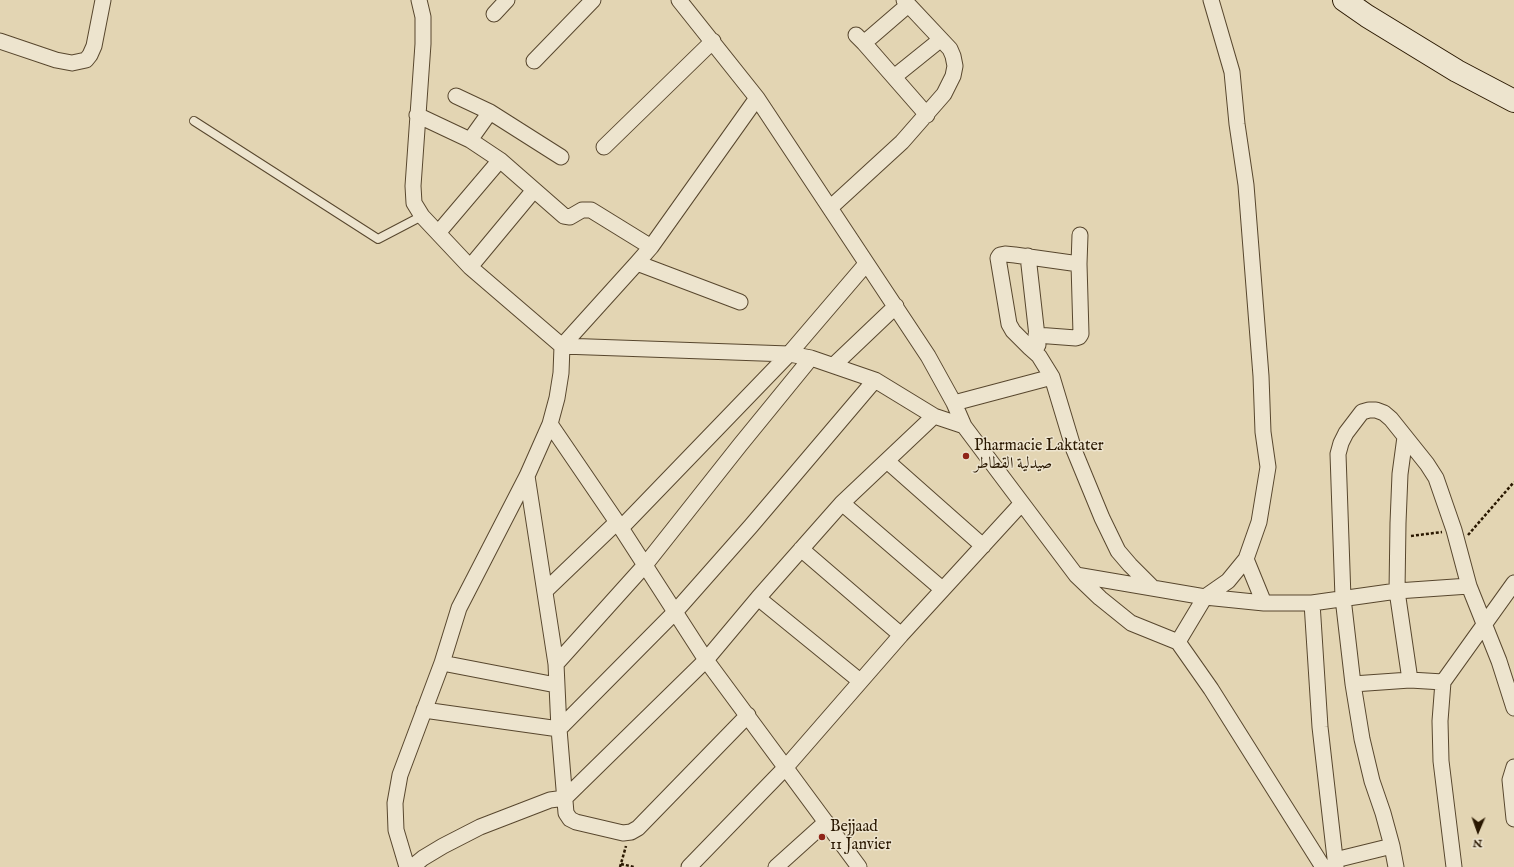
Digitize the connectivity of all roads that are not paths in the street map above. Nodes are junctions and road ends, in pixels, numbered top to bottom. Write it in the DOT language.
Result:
graph roads {
  1 [pos="103,0"];
  2 [pos="420,0"];
  3 [pos="507,0"];
  4 [pos="593,0"];
  5 [pos="1211,0"];
  6 [pos="1344,0"];
  7 [pos="683,2"];
  8 [pos="906,3"];
  9 [pos="494,14"];
  10 [pos="940,40"];
  11 [pos="0,41"];
  12 [pos="712,41"];
  13 [pos="534,61"];
  14 [pos="894,77"];
  15 [pos="456,96"];
  16 [pos="757,98"];
  17 [pos="1514,102"];
  18 [pos="490,112"];
  19 [pos="417,115"];
  20 [pos="927,115"];
  21 [pos="194,121"];
  22 [pos="470,140"];
  23 [pos="604,147"];
  24 [pos="561,157"];
  25 [pos="500,160"];
  26 [pos="534,190"];
  27 [pos="830,208"];
  28 [pos="422,216"];
  29 [pos="438,233"];
  30 [pos="1080,235"];
  31 [pos="651,246"];
  32 [pos="1028,256"];
  33 [pos="637,263"];
  34 [pos="866,264"];
  35 [pos="1079,264"];
  36 [pos="470,267"];
  37 [pos="740,302"];
  38 [pos="896,306"];
  39 [pos="1036,334"];
  40 [pos="562,346"];
  41 [pos="789,354"];
  42 [pos="1039,356"];
  43 [pos="811,358"];
  44 [pos="834,365"];
  45 [pos="1052,377"];
  46 [pos="876,380"];
  47 [pos="954,403"];
  48 [pos="934,416"];
  49 [pos="550,424"];
  50 [pos="964,426"];
  51 [pos="1405,437"];
  52 [pos="887,461"];
  53 [pos="527,476"];
  54 [pos="1022,503"];
  55 [pos="842,504"];
  56 [pos="619,525"];
  57 [pos="983,546"];
  58 [pos="801,549"];
  59 [pos="1246,559"];
  60 [pos="645,565"];
  61 [pos="1076,575"];
  62 [pos="1514,583"];
  63 [pos="1469,586"];
  64 [pos="1152,587"];
  65 [pos="942,589"];
  66 [pos="545,591"];
  67 [pos="1397,591"];
  68 [pos="1205,597"];
  69 [pos="758,598"];
  70 [pos="1342,598"];
  71 [pos="1312,602"];
  72 [pos="1264,603"];
  73 [pos="675,612"];
  74 [pos="1484,624"];
  75 [pos="900,635"];
  76 [pos="1178,642"];
  77 [pos="706,660"];
  78 [pos="442,663"];
  79 [pos="556,664"];
  80 [pos="1410,680"];
  81 [pos="860,681"];
  82 [pos="1443,682"];
  83 [pos="1353,684"];
  84 [pos="556,685"];
  85 [pos="1514,708"];
  86 [pos="424,710"];
  87 [pos="748,714"];
  88 [pos="559,729"];
  89 [pos="786,767"];
  90 [pos="1514,767"];
  91 [pos="565,798"];
  92 [pos="1514,819"];
  93 [pos="826,822"];
  94 [pos="1392,846"];
  95 [pos="1331,865"];
  96 [pos="407,867"];
  97 [pos="412,867"];
  98 [pos="689,867"];
  99 [pos="776,867"];
  100 [pos="859,867"];
  101 [pos="1396,867"];
  102 [pos="1454,867"];
  1 -- 11 [label="street"];
  2 -- 19 [label="street"];
  3 -- 9 [label="street"];
  4 -- 13 [label="street"];
  5 -- 59 [label="street"];
  6 -- 17 [label="main road"];
  7 -- 12 [label="street"];
  8 -- 10 [label="street"];
  8 -- 14 [label="street"];
  10 -- 14 [label="street"];
  10 -- 20 [label="street"];
  12 -- 16 [label="street"];
  12 -- 23 [label="street"];
  14 -- 20 [label="street"];
  15 -- 18 [label="street"];
  16 -- 27 [label="street"];
  16 -- 31 [label="street"];
  18 -- 22 [label="street"];
  18 -- 24 [label="street"];
  19 -- 22 [label="street"];
  19 -- 28 [label="street"];
  20 -- 27 [label="street"];
  21 -- 28 [label="lane"];
  22 -- 25 [label="street"];
  25 -- 26 [label="street"];
  25 -- 29 [label="street"];
  26 -- 31 [label="street"];
  26 -- 36 [label="street"];
  27 -- 34 [label="street"];
  28 -- 29 [label="street"];
  29 -- 36 [label="street"];
  30 -- 35 [label="street"];
  31 -- 33 [label="street"];
  32 -- 35 [label="street"];
  32 -- 39 [label="street"];
  32 -- 42 [label="street"];
  33 -- 37 [label="street"];
  33 -- 40 [label="street"];
  34 -- 38 [label="street"];
  34 -- 41 [label="street"];
  35 -- 39 [label="street"];
  36 -- 40 [label="street"];
  38 -- 44 [label="street"];
  38 -- 47 [label="street"];
  39 -- 42 [label="street"];
  40 -- 41 [label="street"];
  40 -- 49 [label="street"];
  41 -- 43 [label="street"];
  41 -- 56 [label="street"];
  42 -- 45 [label="street"];
  43 -- 44 [label="street"];
  43 -- 60 [label="street"];
  44 -- 46 [label="street"];
  45 -- 47 [label="street"];
  45 -- 64 [label="street"];
  46 -- 48 [label="street"];
  46 -- 73 [label="street"];
  47 -- 50 [label="street"];
  48 -- 50 [label="street"];
  48 -- 52 [label="street"];
  49 -- 53 [label="street"];
  49 -- 56 [label="street"];
  50 -- 54 [label="street"];
  51 -- 63 [label="street"];
  51 -- 67 [label="street"];
  51 -- 70 [label="street"];
  52 -- 55 [label="street"];
  52 -- 57 [label="street"];
  53 -- 66 [label="street"];
  53 -- 78 [label="street"];
  54 -- 57 [label="street"];
  54 -- 61 [label="street"];
  55 -- 58 [label="street"];
  55 -- 65 [label="street"];
  56 -- 60 [label="street"];
  56 -- 66 [label="street"];
  57 -- 65 [label="street"];
  58 -- 69 [label="street"];
  58 -- 75 [label="street"];
  59 -- 68 [label="street"];
  59 -- 72 [label="street"];
  60 -- 73 [label="street"];
  60 -- 79 [label="street"];
  61 -- 64 [label="street"];
  61 -- 76 [label="street"];
  62 -- 74 [label="street"];
  63 -- 67 [label="street"];
  63 -- 74 [label="street"];
  64 -- 68 [label="street"];
  65 -- 75 [label="street"];
  66 -- 79 [label="street"];
  67 -- 70 [label="street"];
  67 -- 80 [label="street"];
  68 -- 72 [label="street"];
  68 -- 76 [label="street"];
  69 -- 77 [label="street"];
  69 -- 81 [label="street"];
  70 -- 71 [label="street"];
  70 -- 83 [label="street"];
  71 -- 72 [label="street"];
  71 -- 95 [label="street"];
  73 -- 77 [label="street"];
  73 -- 88 [label="street"];
  74 -- 82 [label="street"];
  74 -- 85 [label="street"];
  75 -- 81 [label="street"];
  76 -- 95 [label="street"];
  77 -- 87 [label="street"];
  77 -- 91 [label="street"];
  78 -- 84 [label="street"];
  78 -- 86 [label="street"];
  79 -- 84 [label="street"];
  80 -- 82 [label="street"];
  80 -- 83 [label="street"];
  81 -- 89 [label="street"];
  82 -- 102 [label="street"];
  83 -- 94 [label="street"];
  84 -- 88 [label="street"];
  86 -- 88 [label="street"];
  86 -- 96 [label="street"];
  87 -- 89 [label="street"];
  87 -- 91 [label="street"];
  88 -- 91 [label="street"];
  89 -- 93 [label="street"];
  89 -- 98 [label="street"];
  90 -- 92 [label="street"];
  91 -- 97 [label="street"];
  93 -- 99 [label="street"];
  93 -- 100 [label="street"];
  94 -- 95 [label="street"];
  94 -- 101 [label="street"];
}
